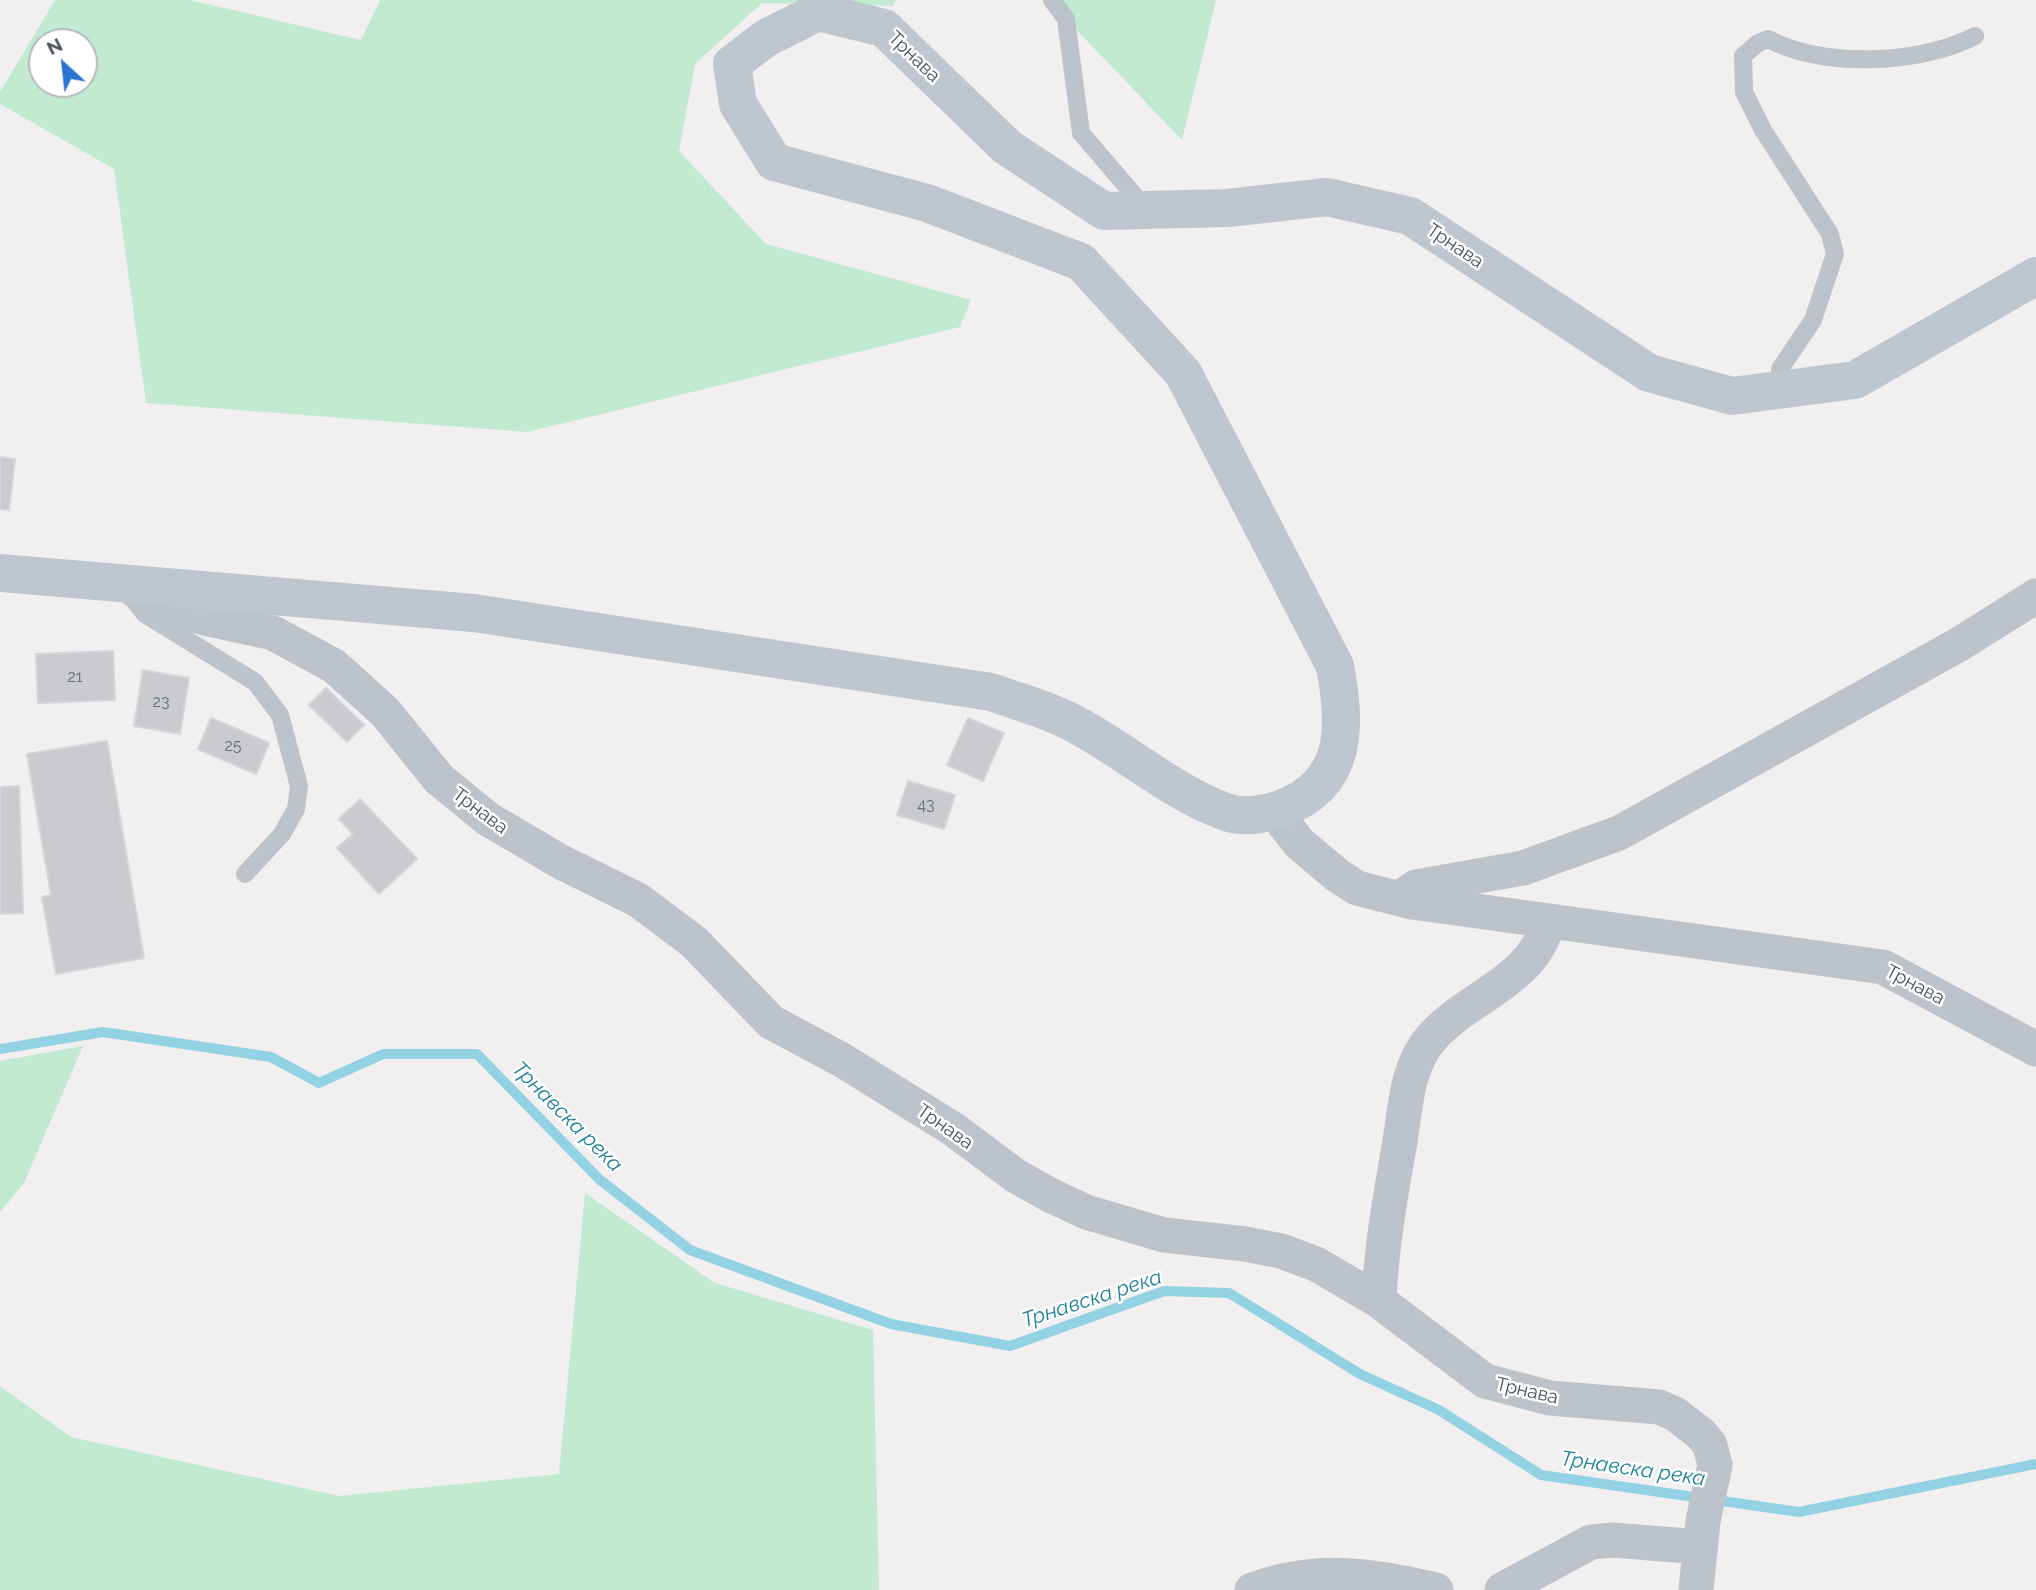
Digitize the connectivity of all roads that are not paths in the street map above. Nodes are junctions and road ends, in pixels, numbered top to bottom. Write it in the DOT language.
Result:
graph roads {
  1 [pos="1052,0"];
  2 [pos="1975,36"];
  3 [pos="1146,209"];
  4 [pos="2036,276"];
  5 [pos="1782,389"];
  6 [pos="0,573"];
  7 [pos="125,582"];
  8 [pos="2036,596"];
  9 [pos="1274,811"];
  10 [pos="245,874"];
  11 [pos="1398,898"];
  12 [pos="1548,921"];
  13 [pos="2036,1049"];
  14 [pos="1379,1301"];
  15 [pos="1701,1534"];
  16 [pos="1358,1583"];
  17 [pos="1252,1590"];
  18 [pos="1436,1590"];
  19 [pos="1502,1590"];
  20 [pos="1696,1590"];
  1 -- 3 [label="lane"];
  2 -- 5 [label="lane"];
  3 -- 5 [label="main road, Трнава"];
  3 -- 9 [label="main road, Трнава"];
  4 -- 5 [label="main road, Трнава"];
  6 -- 7 [label="main road, Трнава"];
  7 -- 9 [label="main road, Трнава"];
  7 -- 10 [label="lane"];
  7 -- 14 [label="street, Трнава"];
  8 -- 11 [label="street"];
  9 -- 11 [label="street, Трнава"];
  11 -- 12 [label="street, Трнава"];
  12 -- 13 [label="street, Трнава"];
  12 -- 14 [label="street"];
  14 -- 15 [label="street, Трнава"];
  15 -- 19 [label="street"];
  15 -- 20 [label="street, Трнава"];
  16 -- 17 [label="street"];
  16 -- 18 [label="street"];
}
